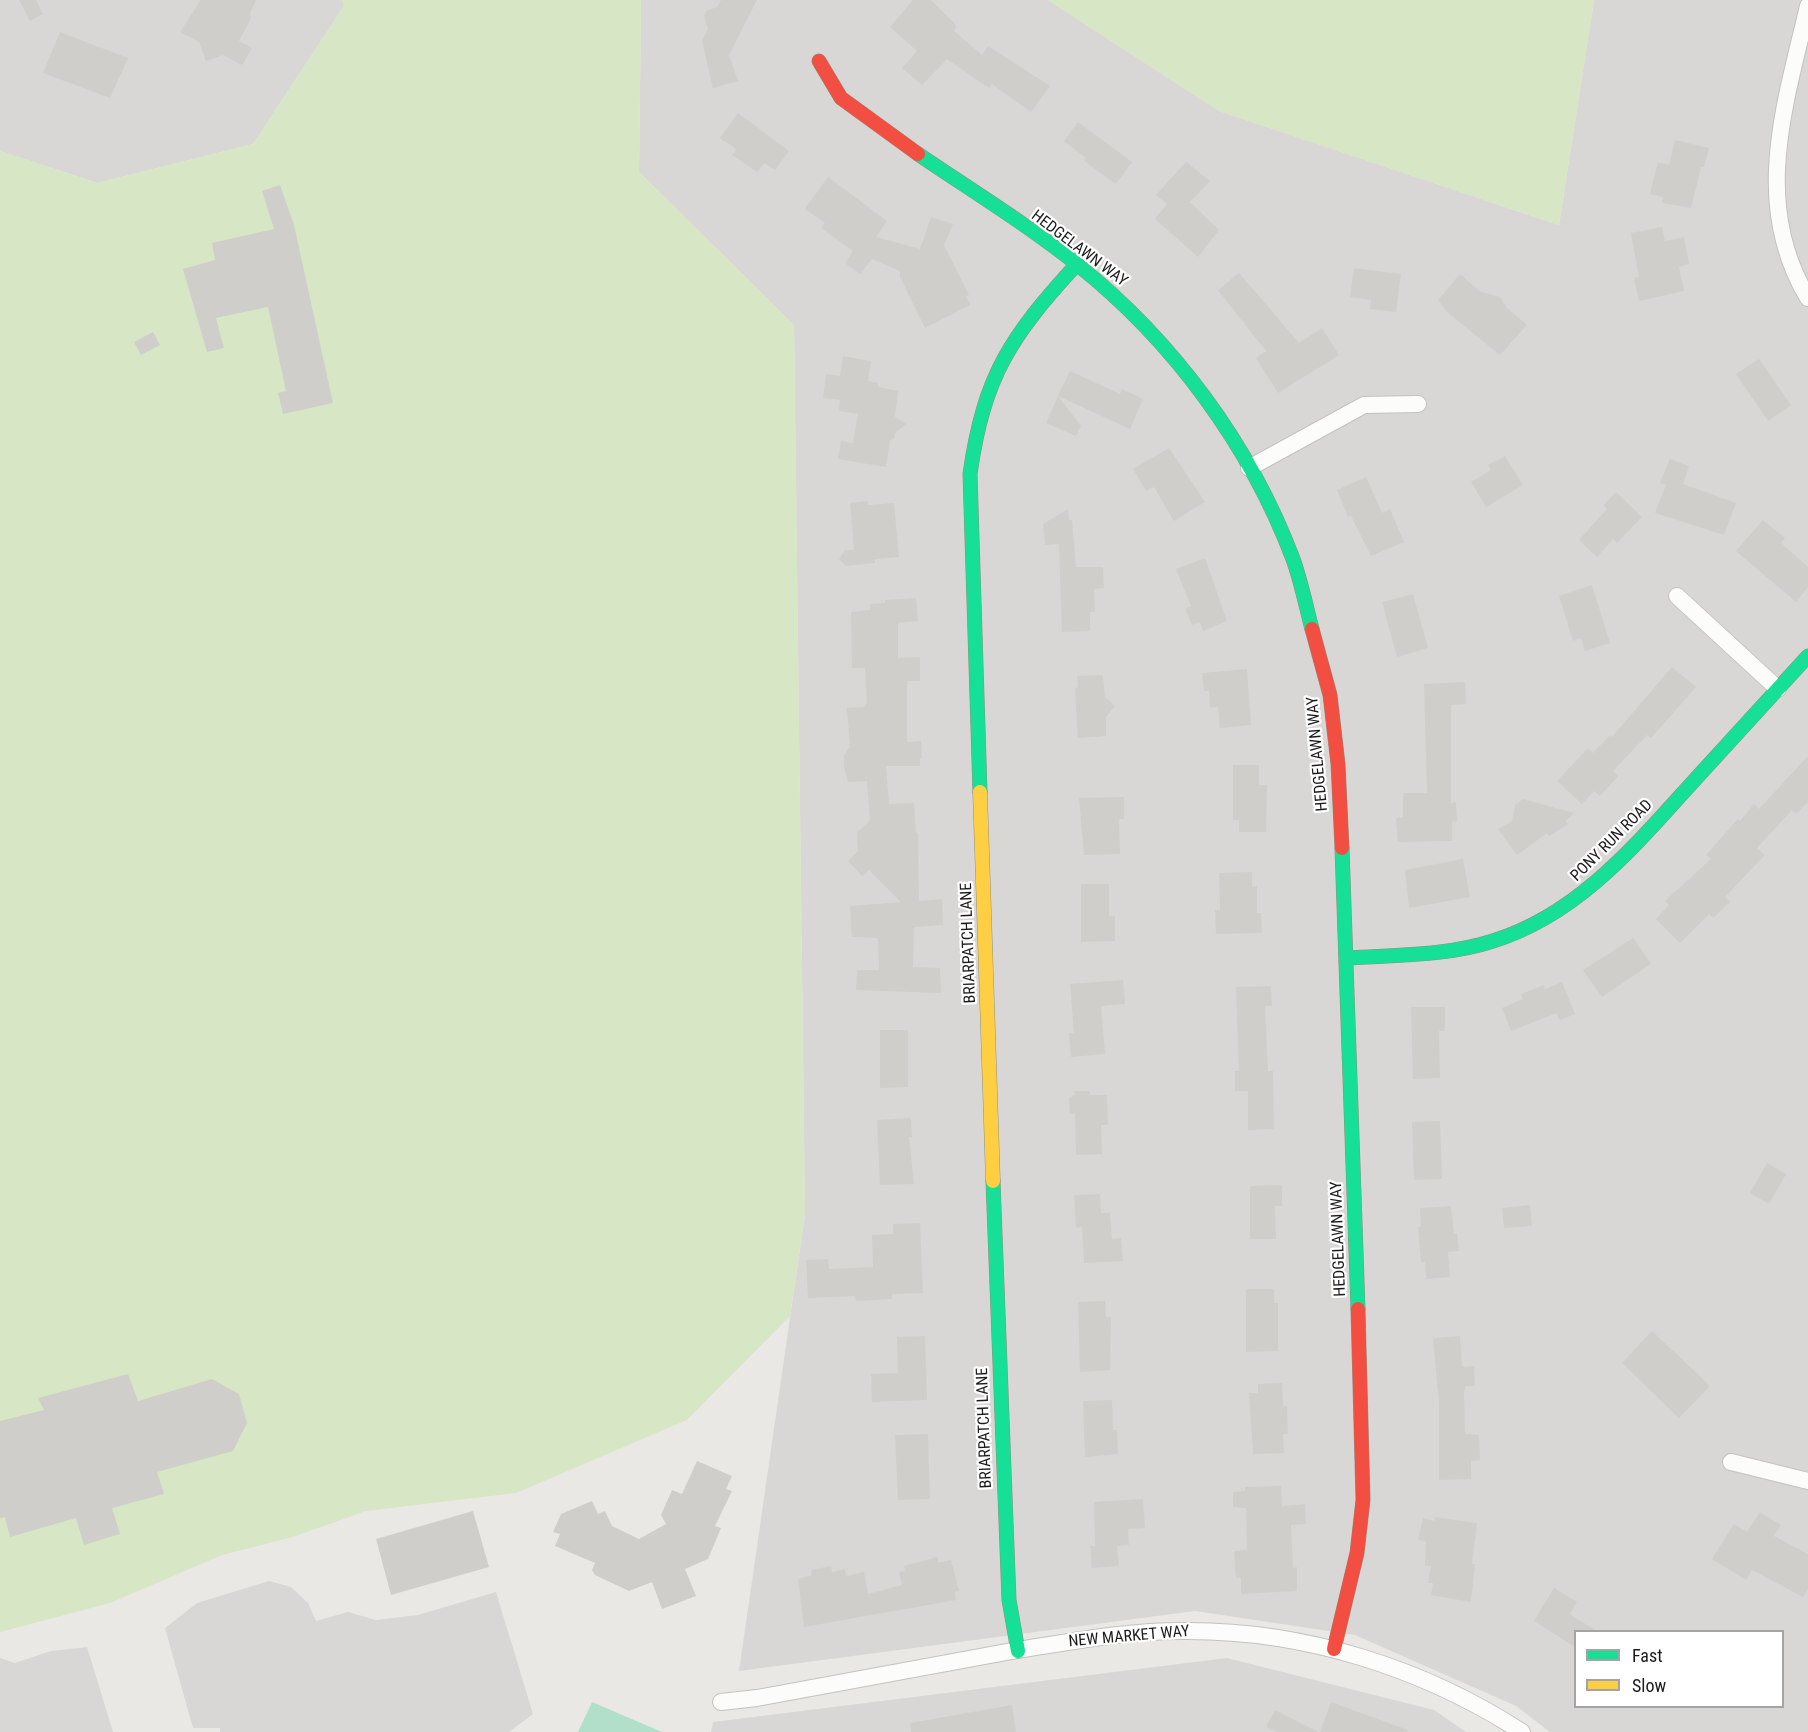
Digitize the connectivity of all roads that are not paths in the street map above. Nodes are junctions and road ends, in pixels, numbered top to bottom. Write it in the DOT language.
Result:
graph roads {
  1 [pos="1808,6"];
  2 [pos="819,61"];
  3 [pos="1077,264"];
  4 [pos="1808,298"];
  5 [pos="1418,404"];
  6 [pos="1250,468"];
  7 [pos="1677,596"];
  8 [pos="1808,656"];
  9 [pos="1778,689"];
  10 [pos="1348,958"];
  11 [pos="1731,1462"];
  12 [pos="1808,1481"];
  13 [pos="1334,1649"];
  14 [pos="1018,1651"];
  15 [pos="721,1702"];
  16 [pos="1522,1732"];
  1 -- 4 [label="street"];
  2 -- 3 [label="street, HEDGELAWN WAY"];
  3 -- 6 [label="street, HEDGELAWN WAY"];
  3 -- 14 [label="street, BRIARPATCH LANE"];
  5 -- 6 [label="street"];
  6 -- 10 [label="street, HEDGELAWN WAY"];
  7 -- 9 [label="street"];
  8 -- 9 [label="street, PONY RUN ROAD"];
  9 -- 10 [label="street, PONY RUN ROAD"];
  10 -- 13 [label="street, HEDGELAWN WAY"];
  11 -- 12 [label="street"];
  13 -- 14 [label="street, NEW MARKET WAY"];
  13 -- 16 [label="street, NEW MARKET WAY"];
  14 -- 15 [label="street, NEW MARKET WAY"];
}
